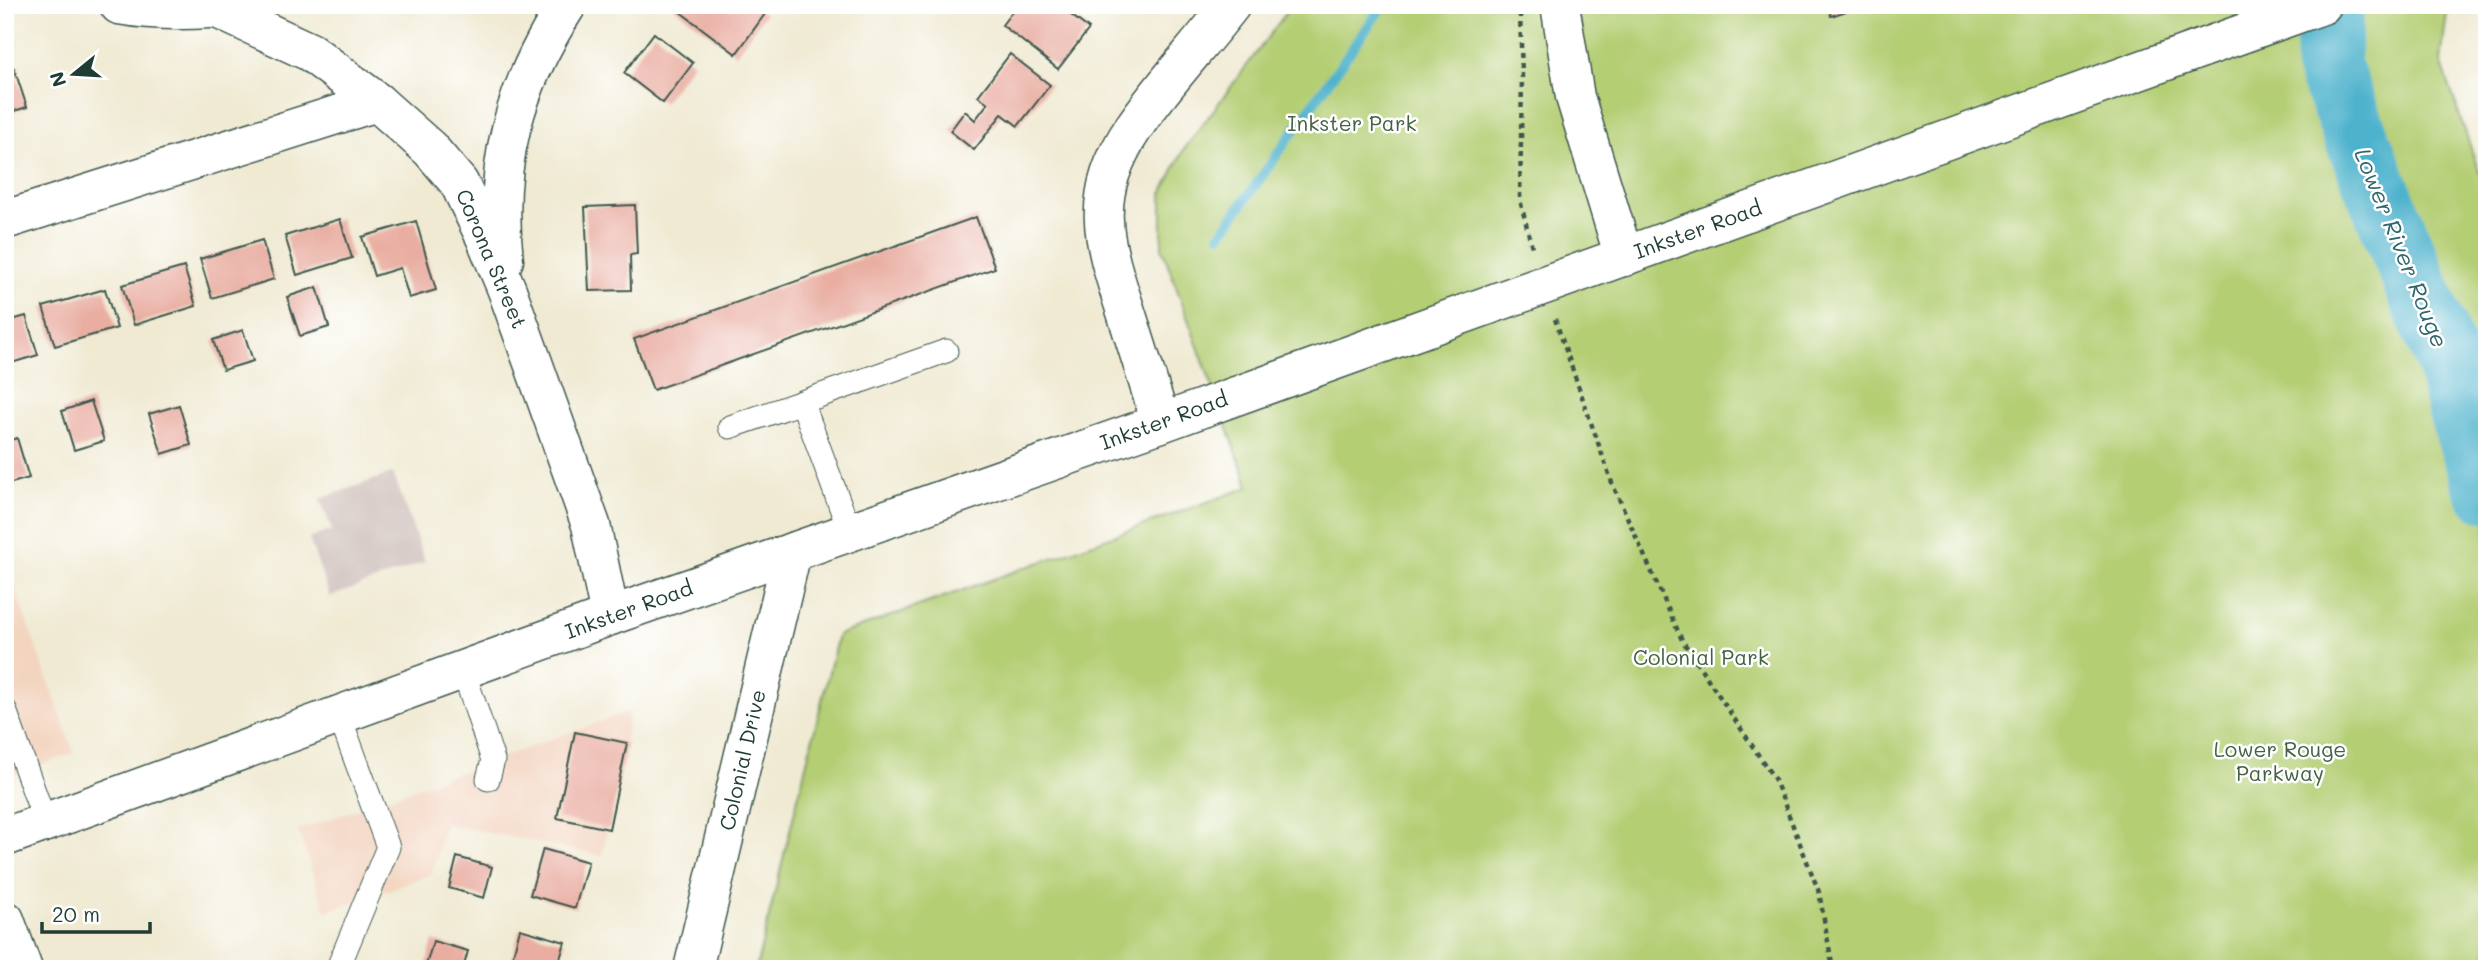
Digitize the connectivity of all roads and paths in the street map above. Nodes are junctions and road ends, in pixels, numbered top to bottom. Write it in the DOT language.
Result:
graph roads {
  1 [pos="118,5"];
  2 [pos="567,5"];
  3 [pos="1231,5"];
  4 [pos="1520,5"];
  5 [pos="1560,5"];
  6 [pos="2322,5"];
  7 [pos="232,7"];
  8 [pos="377,102"];
  9 [pos="5,220"];
  10 [pos="1527,231"];
  11 [pos="1624,257"];
  12 [pos="507,290"];
  13 [pos="1559,331"];
  14 [pos="946,351"];
  15 [pos="802,402"];
  16 [pos="1161,423"];
  17 [pos="730,427"];
  18 [pos="850,532"];
  19 [pos="792,552"];
  20 [pos="610,616"];
  21 [pos="463,670"];
  22 [pos="5,710"];
  23 [pos="340,715"];
  24 [pos="488,779"];
  25 [pos="45,822"];
  26 [pos="5,837"];
  27 [pos="5,920"];
  28 [pos="340,963"];
  29 [pos="23,969"];
  30 [pos="693,969"];
  31 [pos="1833,969"];
  1 -- 7 [label="street"];
  2 -- 12 [label="street"];
  3 -- 16 [label="street"];
  4 -- 10 [label="path"];
  5 -- 11 [label="street"];
  6 -- 11 [label="street, Inkster Road"];
  7 -- 8 [label="street, Corona Street"];
  8 -- 9 [label="street"];
  8 -- 12 [label="street, Corona Street"];
  11 -- 16 [label="street, Inkster Road"];
  12 -- 20 [label="street, Corona Street"];
  13 -- 31 [label="path"];
  14 -- 15 [label="lane"];
  15 -- 17 [label="lane"];
  15 -- 18 [label="lane"];
  16 -- 18 [label="street, Inkster Road"];
  18 -- 19 [label="street, Inkster Road"];
  19 -- 20 [label="street, Inkster Road"];
  19 -- 30 [label="street, Colonial Drive"];
  20 -- 21 [label="street, Inkster Road"];
  21 -- 23 [label="street, Inkster Road"];
  21 -- 24 [label="lane"];
  22 -- 25 [label="lane"];
  23 -- 25 [label="street, Inkster Road"];
  23 -- 28 [label="lane"];
  25 -- 26 [label="street, Inkster Road"];
  27 -- 29 [label="street"];
}
